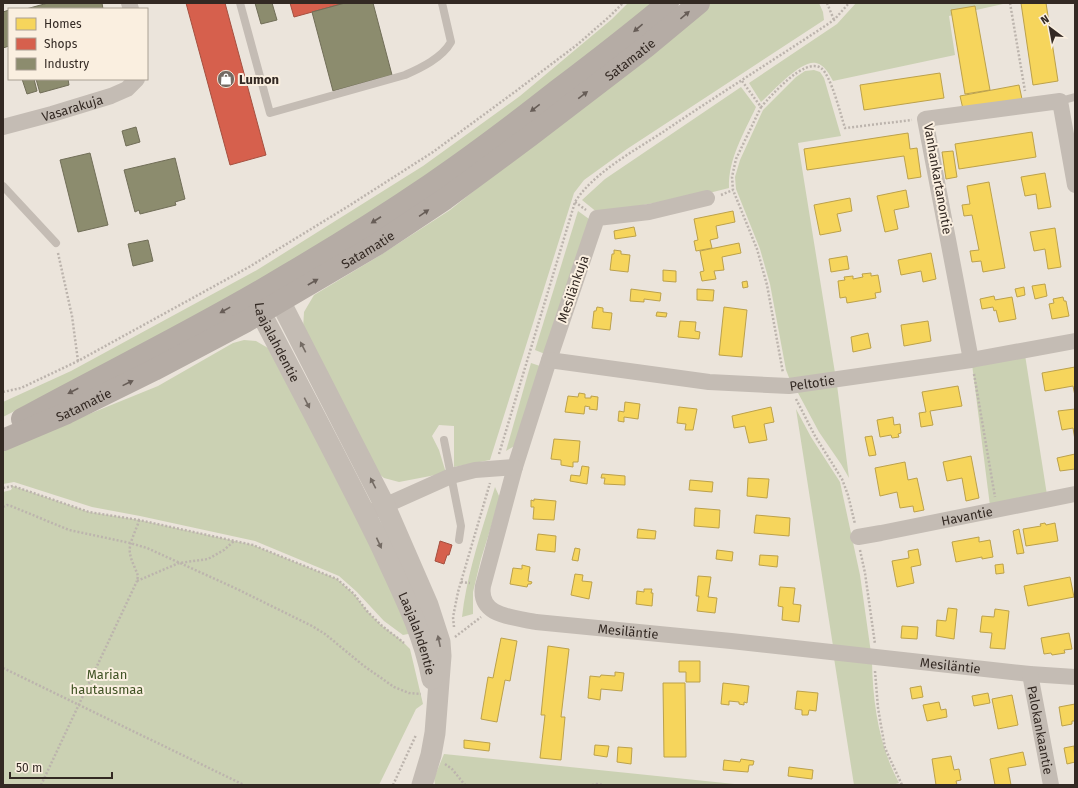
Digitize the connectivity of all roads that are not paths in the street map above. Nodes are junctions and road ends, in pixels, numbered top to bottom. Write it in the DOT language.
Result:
graph roads {
  1 [pos="240,3"];
  2 [pos="442,3"];
  3 [pos="668,3"];
  4 [pos="699,3"];
  5 [pos="136,80"];
  6 [pos="1067,99"];
  7 [pos="3,127"];
  8 [pos="1075,185"];
  9 [pos="3,186"];
  10 [pos="707,198"];
  11 [pos="56,243"];
  12 [pos="259,291"];
  13 [pos="280,301"];
  14 [pos="261,313"];
  15 [pos="1075,341"];
  16 [pos="549,360"];
  17 [pos="971,360"];
  18 [pos="3,429"];
  19 [pos="3,440"];
  20 [pos="444,440"];
  21 [pos="515,467"];
  22 [pos="451,476"];
  23 [pos="1075,494"];
  24 [pos="385,506"];
  25 [pos="365,514"];
  26 [pos="858,537"];
  27 [pos="459,540"];
  28 [pos="1030,674"];
  29 [pos="1075,677"];
  30 [pos="430,703"];
  31 [pos="422,785"];
  32 [pos="1051,785"];
  1 -- 2 [label="lane"];
  3 -- 12 [label="main road, Satamatie, one-way"];
  13 -- 4 [label="main road, Satamatie, one-way"];
  5 -- 7 [label="street, Vasarakuja"];
  6 -- 8 [label="street, Vanhankartanontie"];
  6 -- 17 [label="street, Vanhankartanontie"];
  9 -- 11 [label="lane"];
  10 -- 16 [label="street, Mesilänkuja"];
  12 -- 13 [label="street, Laajalahdentie"];
  12 -- 14 [label="street, Laajalahdentie"];
  12 -- 18 [label="main road, Satamatie, one-way"];
  13 -- 14 [label="main road, Satamatie"];
  24 -- 13 [label="street, Laajalahdentie, one-way"];
  19 -- 14 [label="main road, Satamatie, one-way"];
  14 -- 25 [label="street, Laajalahdentie, one-way"];
  15 -- 17 [label="street, Peltotie"];
  16 -- 17 [label="street, Peltotie"];
  16 -- 21 [label="street, Mesilänkuja"];
  20 -- 22 [label="lane"];
  21 -- 22 [label="street"];
  21 -- 28 [label="street, Mesiläntie"];
  22 -- 24 [label="street"];
  22 -- 27 [label="lane"];
  23 -- 26 [label="street, Havantie"];
  24 -- 25 [label="street"];
  30 -- 24 [label="street, Laajalahdentie, one-way"];
  25 -- 30 [label="street, Laajalahdentie, one-way"];
  28 -- 29 [label="street, Mesiläntie"];
  28 -- 32 [label="street, Palokankaantie"];
  30 -- 31 [label="street, Laajalahdentie"];
}
